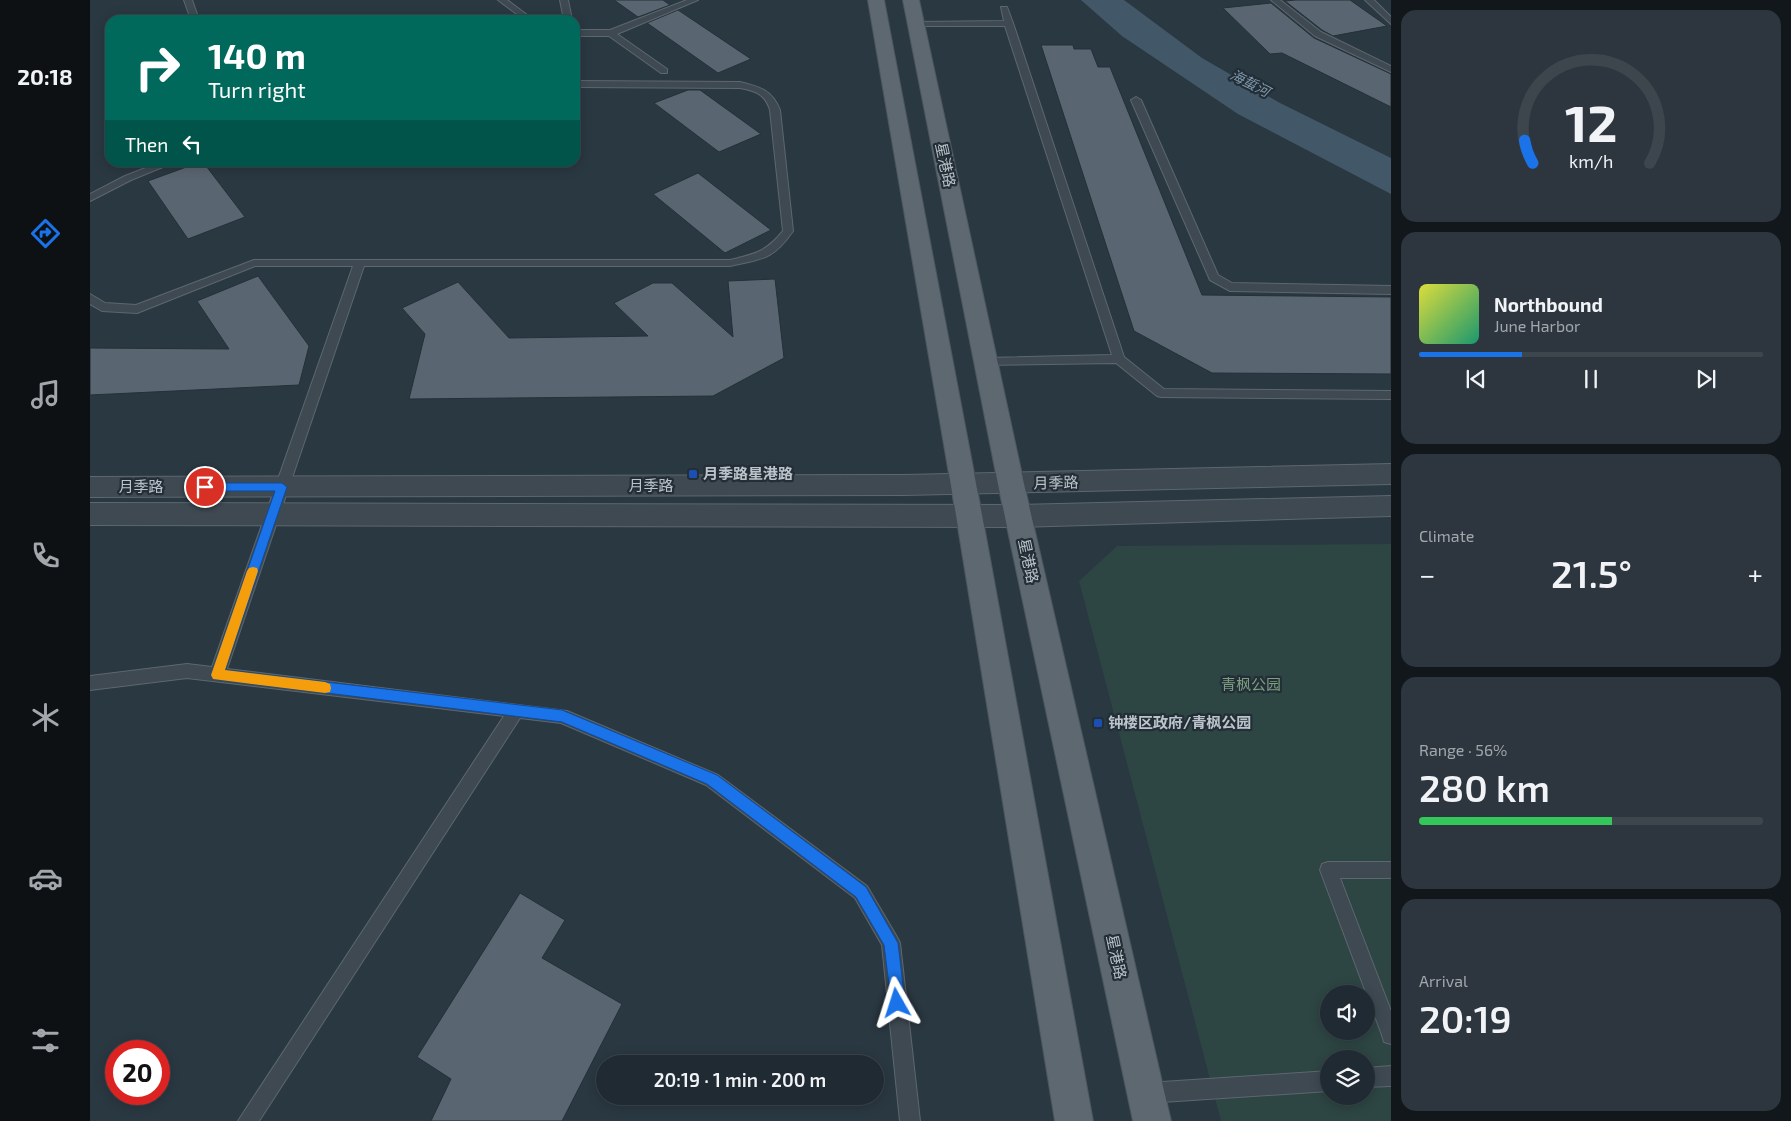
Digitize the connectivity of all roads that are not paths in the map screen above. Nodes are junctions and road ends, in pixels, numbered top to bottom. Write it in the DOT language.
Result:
graph roads {
  1 [pos="188,0"];
  2 [pos="502,0"];
  3 [pos="564,0"];
  4 [pos="694,0"];
  5 [pos="876,0"];
  6 [pos="911,0"];
  7 [pos="1275,0"];
  8 [pos="1369,0"];
  9 [pos="1004,9"];
  10 [pos="193,15"];
  11 [pos="523,15"];
  12 [pos="567,15"];
  13 [pos="1391,22"];
  14 [pos="1009,23"];
  15 [pos="916,24"];
  16 [pos="580,32"];
  17 [pos="611,33"];
  18 [pos="1391,69"];
  19 [pos="664,71"];
  20 [pos="580,84"];
  21 [pos="1136,100"];
  22 [pos="158,167"];
  23 [pos="90,198"];
  24 [pos="360,263"];
  25 [pos="1391,290"];
  26 [pos="90,298"];
  27 [pos="1118,359"];
  28 [pos="986,362"];
  29 [pos="1391,395"];
  30 [pos="1391,474"];
  31 [pos="1011,484"];
  32 [pos="964,485"];
  33 [pos="90,487"];
  34 [pos="282,487"];
  35 [pos="1391,506"];
  36 [pos="90,514"];
  37 [pos="273,514"];
  38 [pos="969,515"];
  39 [pos="1018,516"];
  40 [pos="217,675"];
  41 [pos="90,683"];
  42 [pos="516,711"];
  43 [pos="1391,870"];
  44 [pos="1391,1035"];
  45 [pos="1391,1076"];
  46 [pos="1375,1077"];
  47 [pos="1320,1082"];
  48 [pos="1149,1107"];
  49 [pos="248,1121"];
  50 [pos="910,1121"];
  51 [pos="1074,1121"];
  1 -- 10 [label="lane"];
  2 -- 11 [label="lane"];
  3 -- 12 [label="lane"];
  4 -- 17 [label="lane"];
  5 -- 32 [label="main road"];
  6 -- 15 [label="main road, 星港路"];
  7 -- 18 [label="lane"];
  8 -- 13 [label="lane"];
  9 -- 14 [label="lane"];
  14 -- 15 [label="lane"];
  14 -- 27 [label="lane"];
  15 -- 28 [label="main road, 星港路"];
  16 -- 17 [label="lane"];
  17 -- 19 [label="lane"];
  20 -- 24 [label="lane"];
  21 -- 25 [label="lane"];
  22 -- 23 [label="lane"];
  24 -- 26 [label="lane"];
  24 -- 34 [label="lane"];
  27 -- 28 [label="lane"];
  27 -- 29 [label="lane"];
  28 -- 31 [label="main road, 星港路"];
  30 -- 31 [label="street, 月季路"];
  31 -- 32 [label="street, 月季路"];
  31 -- 39 [label="main road, 星港路"];
  32 -- 34 [label="street, 月季路"];
  32 -- 38 [label="main road"];
  33 -- 34 [label="street, 月季路"];
  34 -- 37 [label="lane"];
  35 -- 39 [label="street, 月季路"];
  36 -- 37 [label="street, 月季路"];
  37 -- 38 [label="street, 月季路"];
  37 -- 40 [label="lane"];
  38 -- 39 [label="street, 月季路"];
  38 -- 51 [label="main road"];
  39 -- 48 [label="main road, 星港路"];
  40 -- 41 [label="lane"];
  40 -- 42 [label="lane"];
  42 -- 49 [label="lane"];
  42 -- 50 [label="lane"];
  43 -- 44 [label="lane"];
  45 -- 46 [label="lane"];
  47 -- 48 [label="lane"];
}
